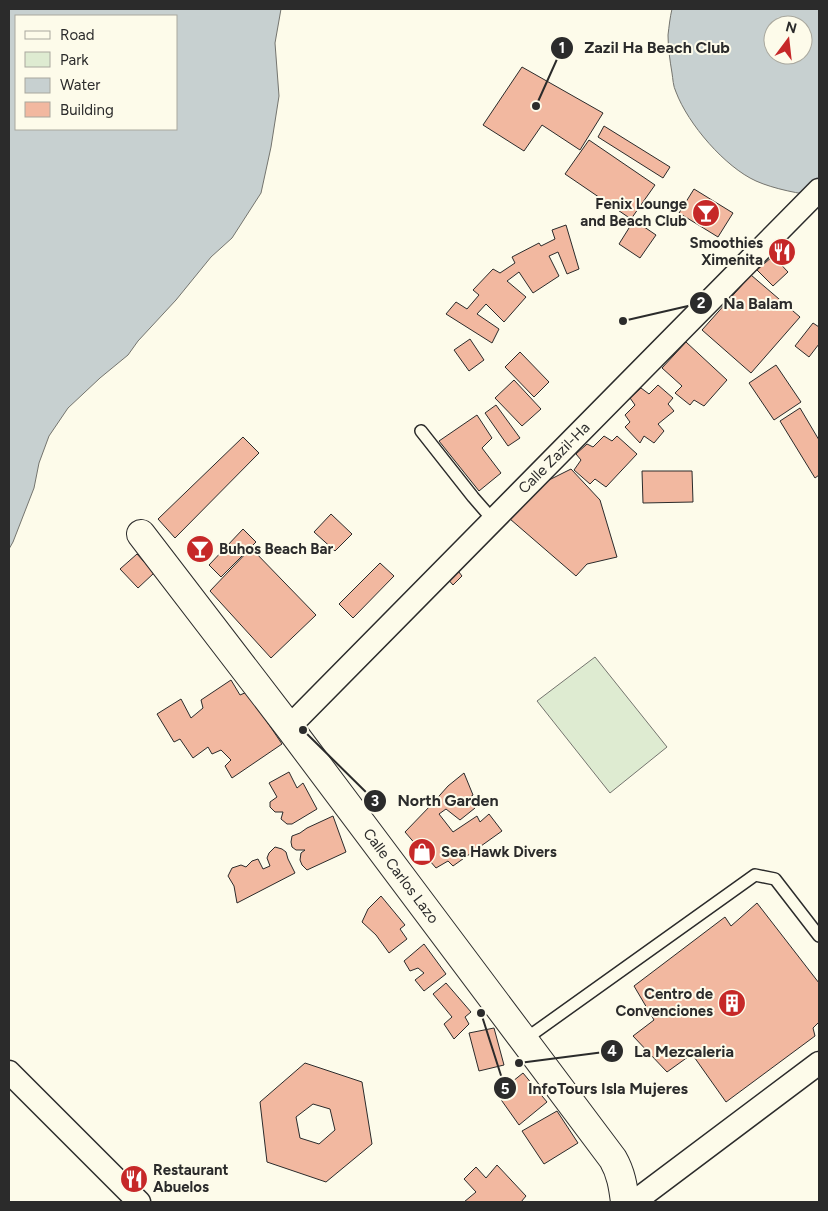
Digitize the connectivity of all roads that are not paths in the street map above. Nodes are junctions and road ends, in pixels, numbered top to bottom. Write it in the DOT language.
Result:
graph roads {
  1 [pos="819,190"];
  2 [pos="421,431"];
  3 [pos="493,520"];
  4 [pos="141,534"];
  5 [pos="289,727"];
  6 [pos="819,936"];
  7 [pos="524,1040"];
  8 [pos="819,1064"];
  9 [pos="9,1072"];
  10 [pos="139,1202"];
  11 [pos="625,1202"];
  12 [pos="634,1202"];
  1 -- 3 [label="street, Calle Zazil-Ha"];
  2 -- 3 [label="lane"];
  3 -- 5 [label="street, Calle Zazil-Ha"];
  4 -- 5 [label="street, Calle Carlos Lazo"];
  5 -- 7 [label="street, Calle Carlos Lazo"];
  6 -- 7 [label="lane"];
  7 -- 11 [label="street, Calle Carlos Lazo"];
  8 -- 12 [label="street"];
  9 -- 10 [label="street"];
}
